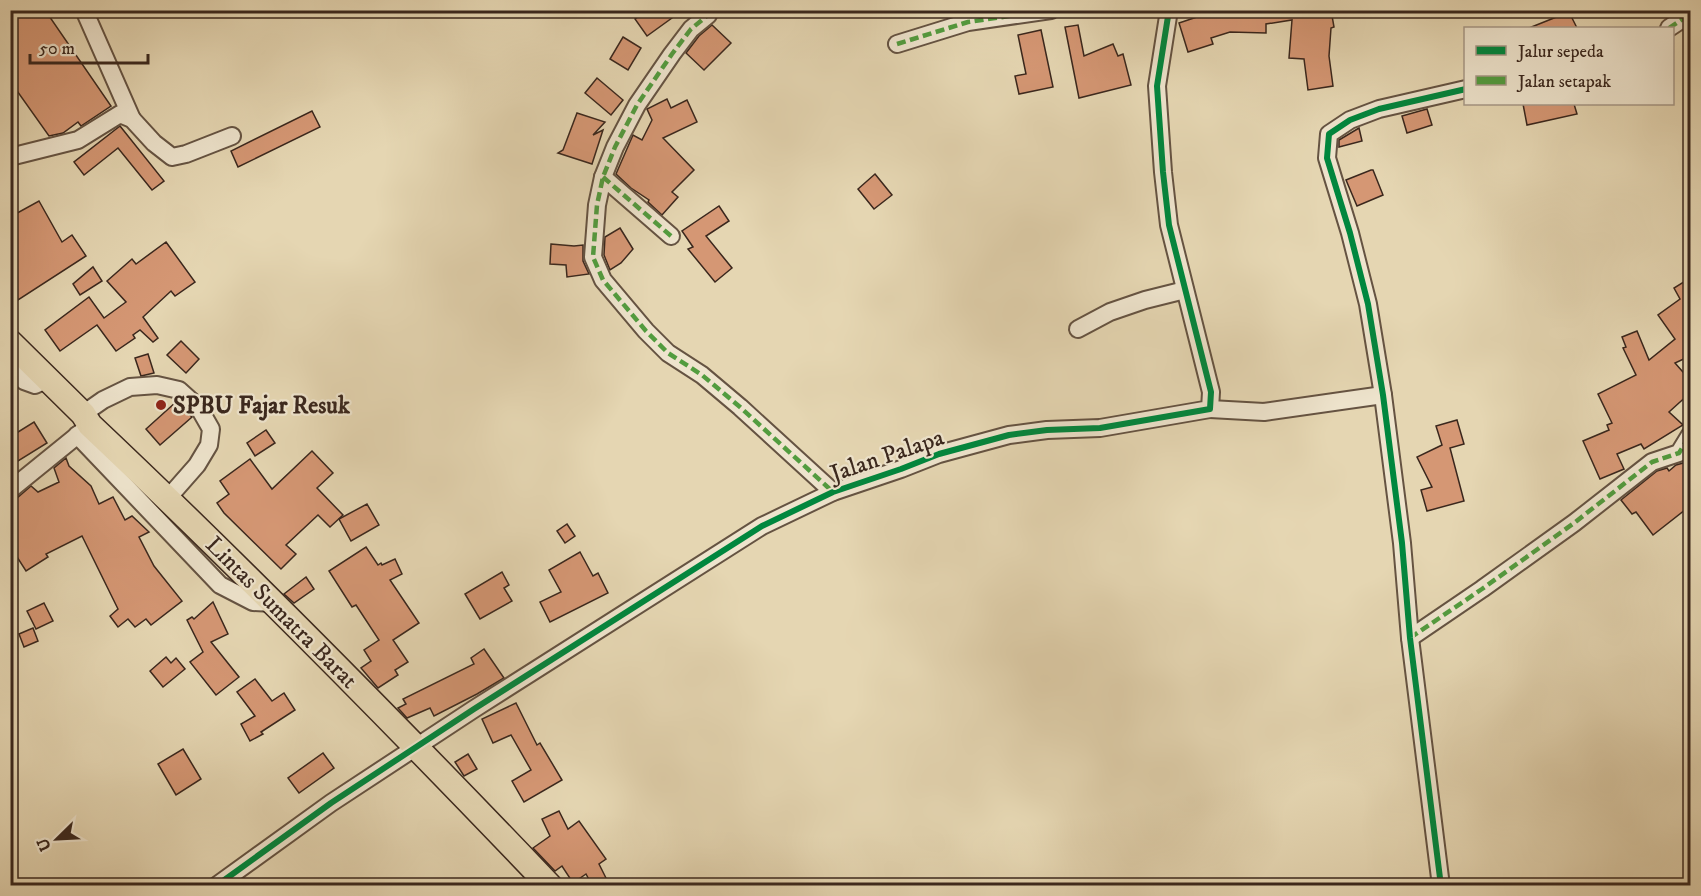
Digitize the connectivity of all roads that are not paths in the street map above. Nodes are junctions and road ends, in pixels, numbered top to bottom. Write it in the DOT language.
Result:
graph roads {
  1 [pos="84,10"];
  2 [pos="710,10"];
  3 [pos="1052,10"];
  4 [pos="1169,10"];
  5 [pos="1690,14"];
  6 [pos="1670,27"];
  7 [pos="897,44"];
  8 [pos="1464,89"];
  9 [pos="132,119"];
  10 [pos="232,136"];
  11 [pos="10,157"];
  12 [pos="603,177"];
  13 [pos="671,236"];
  14 [pos="1185,290"];
  15 [pos="1078,329"];
  16 [pos="10,342"];
  17 [pos="10,368"];
  18 [pos="48,379"];
  19 [pos="1383,396"];
  20 [pos="1210,409"];
  21 [pos="83,425"];
  22 [pos="1690,435"];
  23 [pos="10,489"];
  24 [pos="833,492"];
  25 [pos="168,498"];
  26 [pos="273,603"];
  27 [pos="1410,638"];
  28 [pos="417,747"];
  29 [pos="216,885"];
  30 [pos="550,885"];
  31 [pos="1441,885"];
  1 -- 9 [label="street"];
  2 -- 12 [label="street"];
  3 -- 7 [label="street"];
  4 -- 14 [label="street"];
  5 -- 6 [label="street"];
  8 -- 19 [label="street"];
  9 -- 10 [label="street"];
  9 -- 11 [label="street"];
  12 -- 13 [label="street"];
  12 -- 24 [label="street"];
  14 -- 15 [label="street"];
  14 -- 20 [label="street"];
  16 -- 18 [label="highway, Lintas Sumatra Barat"];
  17 -- 18 [label="street"];
  18 -- 21 [label="highway, Lintas Sumatra Barat"];
  19 -- 20 [label="street, Jalan Palapa"];
  19 -- 27 [label="street"];
  20 -- 24 [label="street, Jalan Palapa"];
  21 -- 23 [label="street"];
  21 -- 25 [label="highway, Lintas Sumatra Barat"];
  21 -- 25 [label="street"];
  21 -- 26 [label="street"];
  22 -- 27 [label="street"];
  24 -- 28 [label="street, Jalan Palapa"];
  25 -- 26 [label="highway, Lintas Sumatra Barat"];
  26 -- 28 [label="highway, Lintas Sumatra Barat"];
  27 -- 31 [label="street"];
  28 -- 29 [label="street, Jalan Palapa"];
  28 -- 30 [label="highway, Lintas Sumatra Barat"];
}
